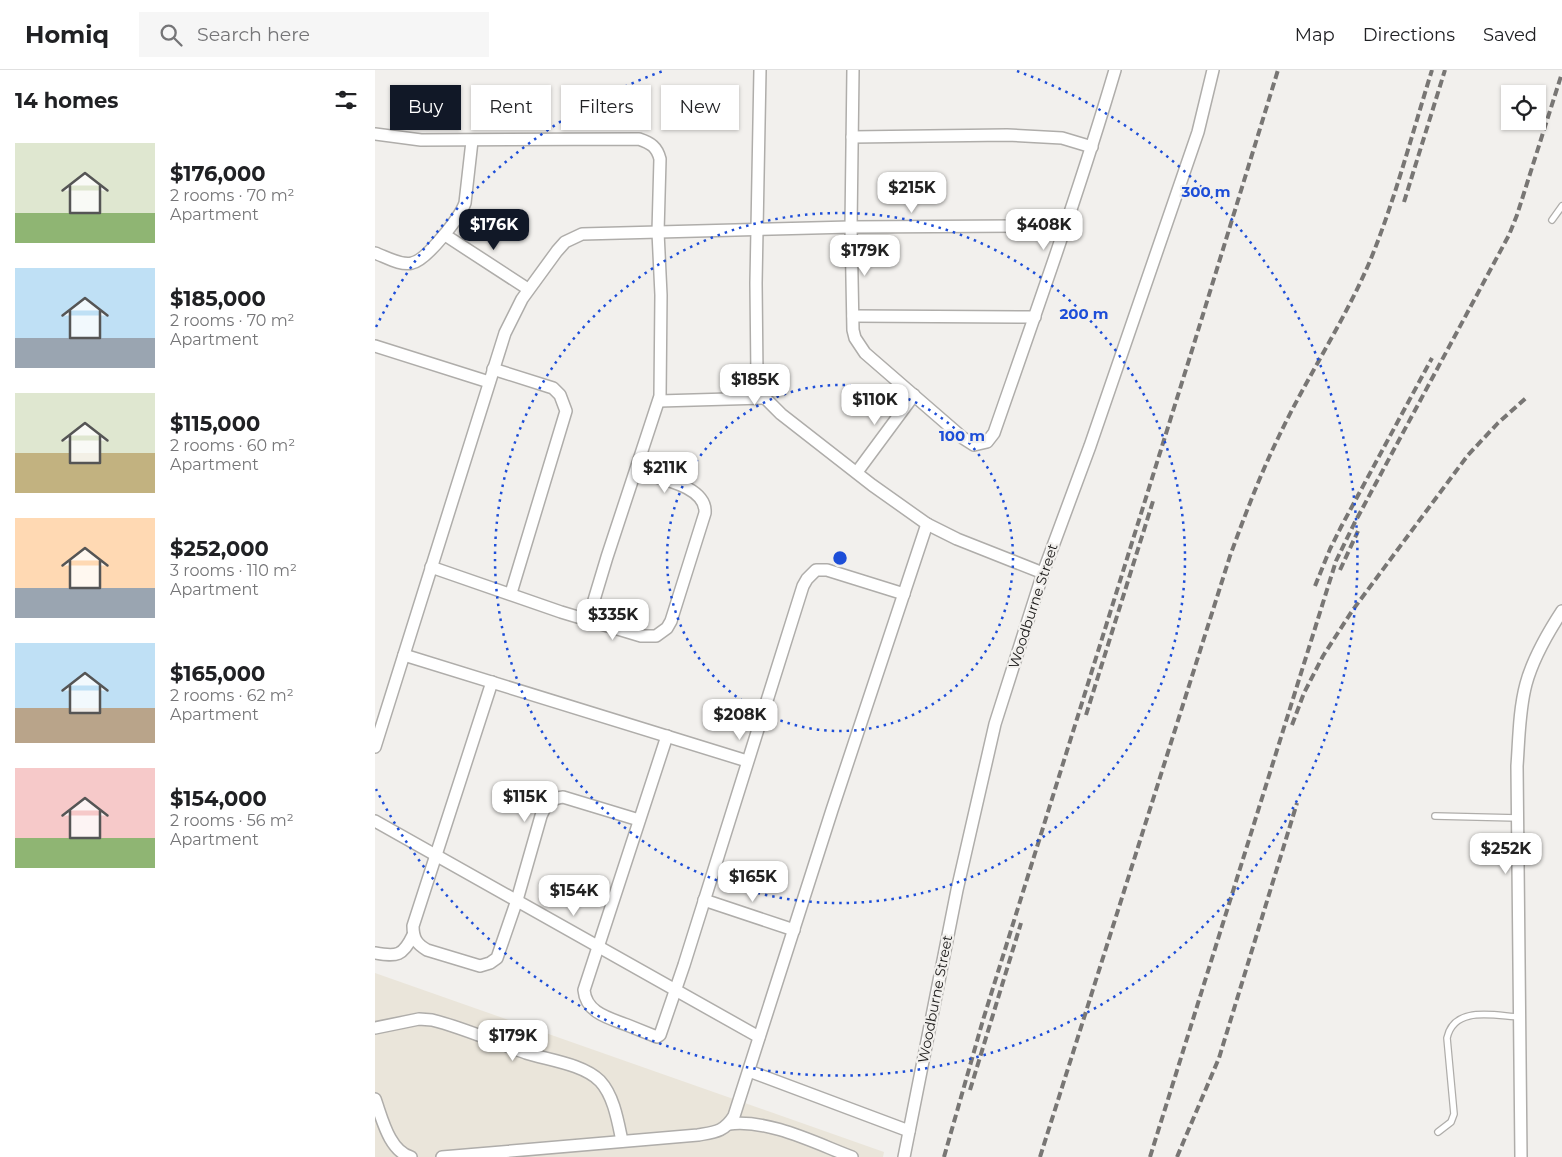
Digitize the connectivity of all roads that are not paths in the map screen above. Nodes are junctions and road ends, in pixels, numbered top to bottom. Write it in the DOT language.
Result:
graph roads {
  1 [pos="760,70"];
  2 [pos="853,70"];
  3 [pos="1115,70"];
  4 [pos="1213,70"];
  5 [pos="375,134"];
  6 [pos="852,137"];
  7 [pos="472,141"];
  8 [pos="1093,148"];
  9 [pos="1562,206"];
  10 [pos="1552,220"];
  11 [pos="851,227"];
  12 [pos="757,228"];
  13 [pos="658,232"];
  14 [pos="445,235"];
  15 [pos="1063,235"];
  16 [pos="375,254"];
  17 [pos="529,289"];
  18 [pos="853,316"];
  19 [pos="1035,317"];
  20 [pos="375,346"];
  21 [pos="493,369"];
  22 [pos="489,382"];
  23 [pos="914,395"];
  24 [pos="765,398"];
  25 [pos="659,401"];
  26 [pos="635,471"];
  27 [pos="857,472"];
  28 [pos="927,524"];
  29 [pos="431,567"];
  30 [pos="1043,573"];
  31 [pos="511,593"];
  32 [pos="904,594"];
  33 [pos="1562,611"];
  34 [pos="588,620"];
  35 [pos="404,655"];
  36 [pos="493,682"];
  37 [pos="378,724"];
  38 [pos="667,736"];
  39 [pos="375,747"];
  40 [pos="747,761"];
  41 [pos="1435,816"];
  42 [pos="1518,818"];
  43 [pos="639,820"];
  44 [pos="375,821"];
  45 [pos="436,854"];
  46 [pos="517,900"];
  47 [pos="704,900"];
  48 [pos="794,930"];
  49 [pos="413,935"];
  50 [pos="598,946"];
  51 [pos="375,953"];
  52 [pos="676,990"];
  53 [pos="1521,1016"];
  54 [pos="375,1028"];
  55 [pos="759,1037"];
  56 [pos="749,1071"];
  57 [pos="375,1099"];
  58 [pos="729,1124"];
  59 [pos="909,1131"];
  60 [pos="1438,1132"];
  61 [pos="622,1141"];
  62 [pos="411,1157"];
  63 [pos="442,1157"];
  64 [pos="852,1157"];
  65 [pos="904,1157"];
  66 [pos="1521,1157"];
  1 -- 12 [label="street"];
  2 -- 6 [label="street"];
  3 -- 8 [label="street"];
  4 -- 30 [label="street, Woodburne Street"];
  5 -- 7 [label="street"];
  6 -- 8 [label="street"];
  6 -- 11 [label="street"];
  7 -- 13 [label="street"];
  7 -- 14 [label="street"];
  8 -- 15 [label="street"];
  9 -- 10 [label="lane"];
  11 -- 12 [label="street"];
  11 -- 15 [label="street"];
  11 -- 18 [label="street"];
  12 -- 13 [label="street"];
  12 -- 24 [label="street"];
  13 -- 17 [label="street"];
  13 -- 25 [label="street"];
  14 -- 16 [label="street"];
  14 -- 17 [label="street"];
  15 -- 19 [label="street"];
  17 -- 21 [label="street"];
  18 -- 19 [label="street"];
  18 -- 23 [label="street"];
  19 -- 23 [label="street"];
  20 -- 22 [label="street"];
  21 -- 22 [label="street"];
  21 -- 31 [label="street"];
  22 -- 29 [label="street"];
  23 -- 27 [label="street"];
  24 -- 25 [label="street"];
  24 -- 27 [label="street"];
  25 -- 26 [label="street"];
  26 -- 34 [label="street"];
  26 -- 34 [label="street"];
  27 -- 28 [label="street"];
  28 -- 30 [label="street"];
  28 -- 32 [label="street"];
  29 -- 31 [label="street"];
  29 -- 35 [label="street"];
  30 -- 59 [label="street, Woodburne Street"];
  31 -- 34 [label="street"];
  32 -- 40 [label="street"];
  32 -- 48 [label="street"];
  33 -- 42 [label="street"];
  35 -- 36 [label="street"];
  35 -- 37 [label="street"];
  36 -- 38 [label="street"];
  36 -- 45 [label="street"];
  37 -- 39 [label="street"];
  38 -- 40 [label="street"];
  38 -- 43 [label="street"];
  40 -- 47 [label="street"];
  41 -- 42 [label="lane"];
  42 -- 53 [label="street"];
  43 -- 46 [label="street"];
  43 -- 50 [label="street"];
  44 -- 45 [label="street"];
  45 -- 46 [label="street"];
  45 -- 49 [label="street"];
  46 -- 49 [label="street"];
  46 -- 50 [label="street"];
  47 -- 48 [label="street"];
  47 -- 52 [label="street"];
  48 -- 55 [label="street"];
  49 -- 51 [label="street"];
  50 -- 52 [label="street"];
  50 -- 52 [label="street"];
  52 -- 55 [label="street"];
  53 -- 60 [label="lane"];
  53 -- 66 [label="street"];
  54 -- 61 [label="street"];
  55 -- 56 [label="street"];
  56 -- 58 [label="street"];
  56 -- 59 [label="street"];
  57 -- 62 [label="street"];
  58 -- 61 [label="street"];
  58 -- 64 [label="street"];
  59 -- 65 [label="street, Woodburne Street"];
  61 -- 63 [label="street"];
}
